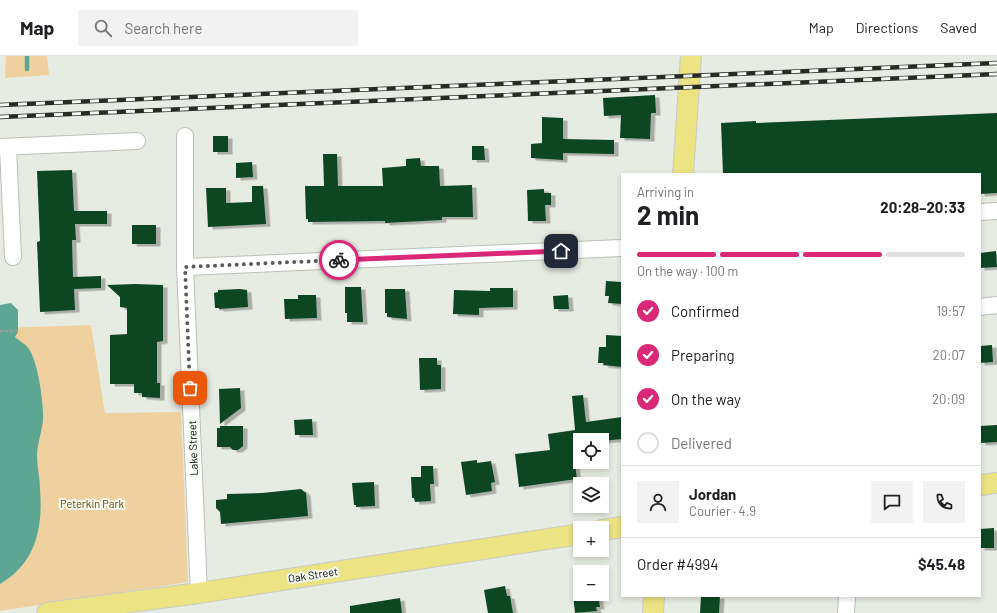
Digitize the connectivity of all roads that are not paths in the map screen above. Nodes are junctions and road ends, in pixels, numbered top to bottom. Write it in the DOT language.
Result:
graph roads {
  1 [pos="691,56"];
  2 [pos="185,136"];
  3 [pos="137,141"];
  4 [pos="4,147"];
  5 [pos="683,173"];
  6 [pos="997,211"];
  7 [pos="981,212"];
  8 [pos="621,248"];
  9 [pos="13,257"];
  10 [pos="185,267"];
  11 [pos="997,305"];
  12 [pos="981,306"];
  13 [pos="997,483"];
  14 [pos="981,485"];
  15 [pos="621,527"];
  16 [pos="609,529"];
  17 [pos="573,535"];
  18 [pos="199,593"];
  19 [pos="654,597"];
  20 [pos="847,597"];
  21 [pos="46,613"];
  22 [pos="653,613"];
  23 [pos="846,613"];
  1 -- 5 [label="main road"];
  2 -- 10 [label="street, Lake Street"];
  3 -- 4 [label="street"];
  4 -- 9 [label="street"];
  6 -- 7 [label="street"];
  8 -- 10 [label="street"];
  10 -- 18 [label="street, Lake Street"];
  11 -- 12 [label="street"];
  13 -- 14 [label="main road"];
  15 -- 16 [label="main road"];
  17 -- 18 [label="main road, Oak Street"];
  18 -- 21 [label="main road, Oak Street"];
  19 -- 22 [label="main road"];
  20 -- 23 [label="street"];
}
